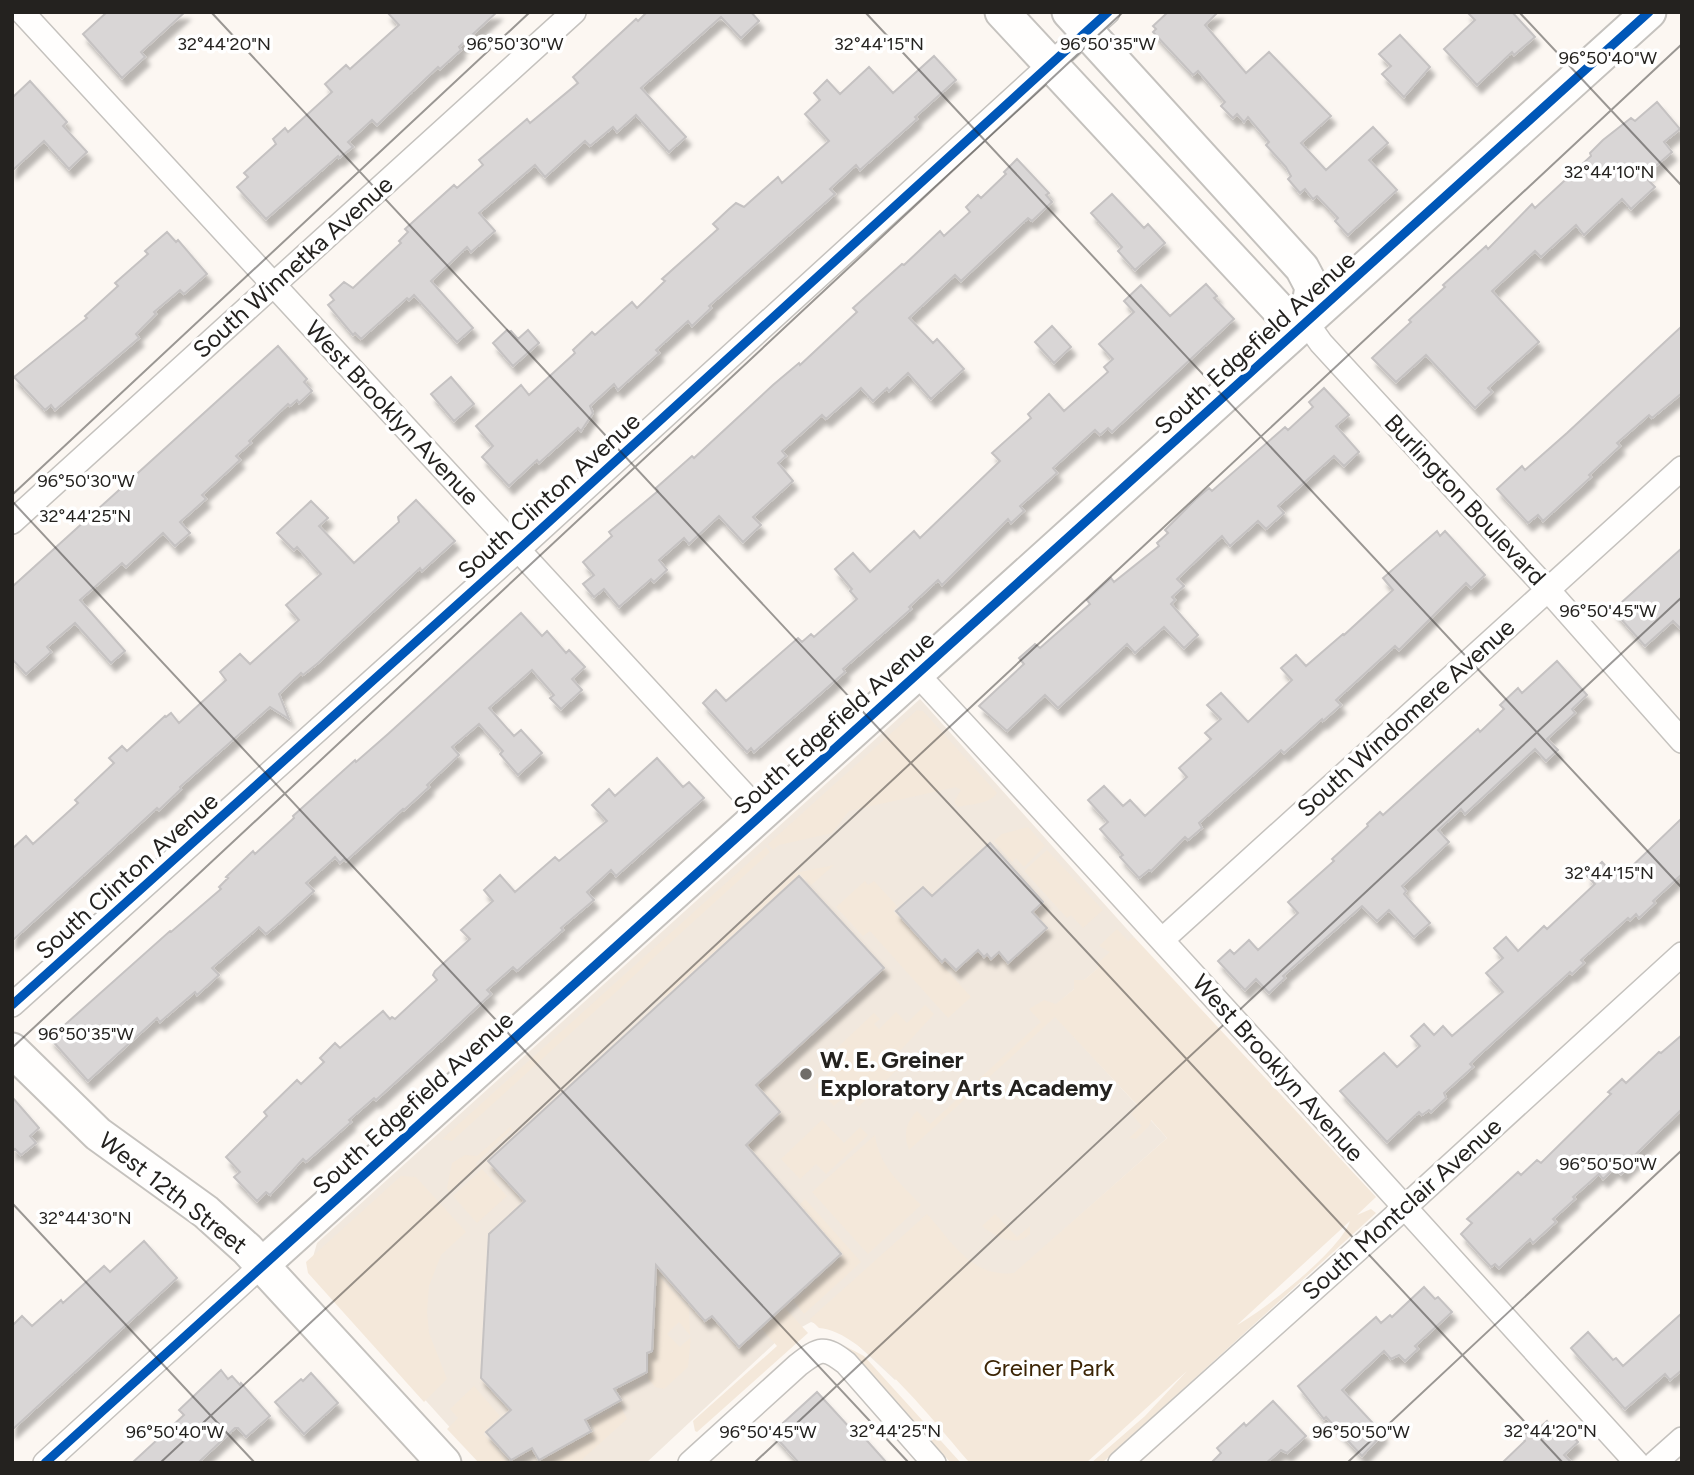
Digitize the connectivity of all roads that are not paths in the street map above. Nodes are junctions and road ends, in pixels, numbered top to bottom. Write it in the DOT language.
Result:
graph roads {
  1 [pos="574,12"];
  2 [pos="1002,12"];
  3 [pos="1648,12"];
  4 [pos="1088,19"];
  5 [pos="25,20"];
  6 [pos="1050,65"];
  7 [pos="274,285"];
  8 [pos="1306,322"];
  9 [pos="1682,468"];
  10 [pos="12,522"];
  11 [pos="518,550"];
  12 [pos="1548,590"];
  13 [pos="917,674"];
  14 [pos="1682,741"];
  15 [pos="761,813"];
  16 [pos="1162,940"];
  17 [pos="1682,954"];
  18 [pos="12,1005"];
  19 [pos="12,1050"];
  20 [pos="1404,1209"];
  21 [pos="262,1265"];
  22 [pos="1682,1439"];
  23 [pos="45,1463"];
  24 [pos="443,1463"];
  25 [pos="690,1463"];
  26 [pos="934,1463"];
  27 [pos="1120,1463"];
  28 [pos="1637,1463"];
  29 [pos="1656,1463"];
  1 -- 7 [label="street, South Winnetka Avenue"];
  2 -- 6 [label="street, Burlington Boulevard"];
  3 -- 8 [label="street, South Edgefield Avenue"];
  4 -- 6 [label="street, South Clinton Avenue"];
  4 -- 8 [label="street"];
  5 -- 7 [label="street, West Brooklyn Avenue"];
  6 -- 8 [label="street, Burlington Boulevard"];
  6 -- 11 [label="street, South Clinton Avenue"];
  7 -- 10 [label="street, South Winnetka Avenue"];
  7 -- 11 [label="street, West Brooklyn Avenue"];
  8 -- 12 [label="street, Burlington Boulevard"];
  8 -- 13 [label="street, South Edgefield Avenue"];
  9 -- 12 [label="street, South Windomere Avenue"];
  11 -- 15 [label="street, West Brooklyn Avenue"];
  11 -- 18 [label="street, South Clinton Avenue"];
  12 -- 14 [label="street, Burlington Boulevard"];
  12 -- 16 [label="street, South Windomere Avenue"];
  13 -- 15 [label="street, South Edgefield Avenue"];
  13 -- 16 [label="street, West Brooklyn Avenue"];
  15 -- 21 [label="street, South Edgefield Avenue"];
  16 -- 20 [label="street, West Brooklyn Avenue"];
  17 -- 20 [label="street, South Montclair Avenue"];
  19 -- 21 [label="street, West 12th Street"];
  20 -- 27 [label="street, South Montclair Avenue"];
  20 -- 28 [label="street, West Brooklyn Avenue"];
  21 -- 23 [label="street, South Edgefield Avenue"];
  21 -- 24 [label="street, West 12th Street"];
  22 -- 29 [label="street"];
  25 -- 26 [label="street"];
}
